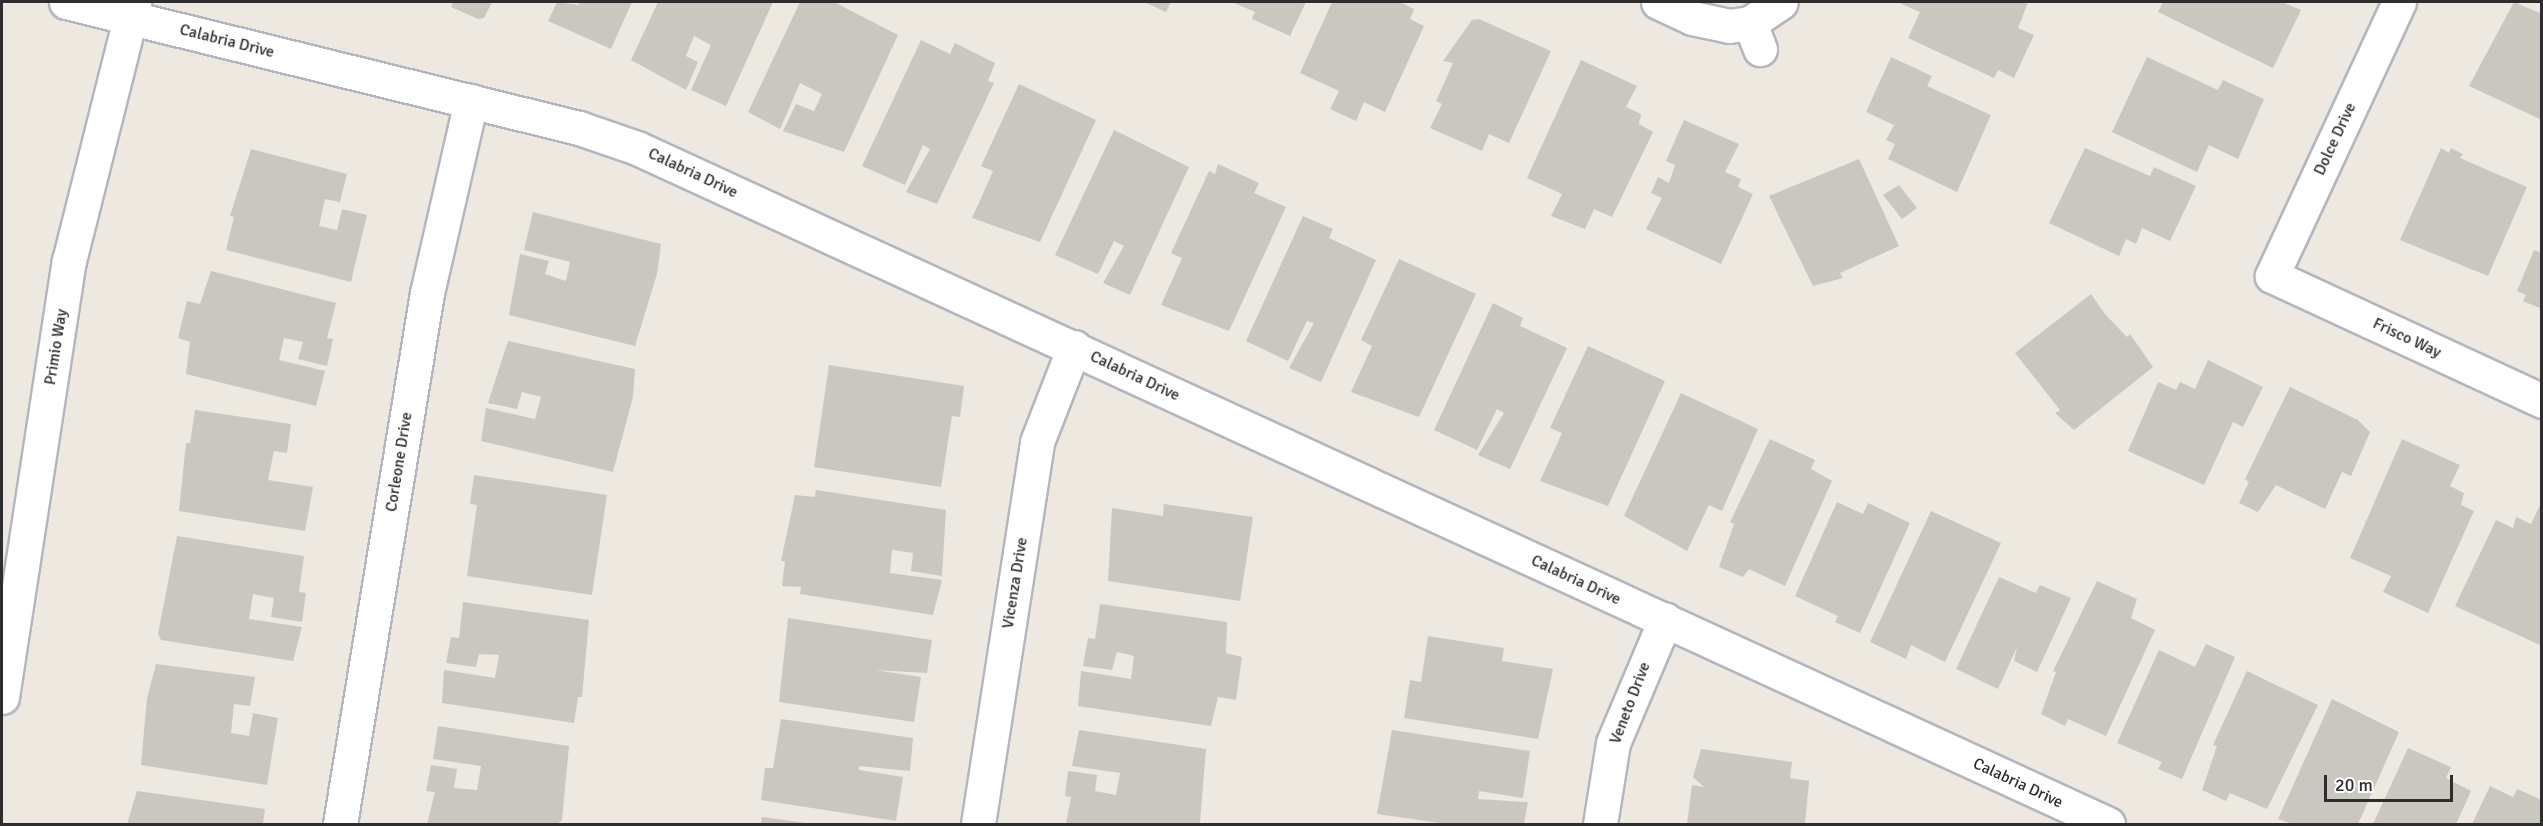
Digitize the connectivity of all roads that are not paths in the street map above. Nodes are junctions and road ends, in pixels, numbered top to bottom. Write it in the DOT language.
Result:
graph roads {
  1 [pos="66,2"];
  2 [pos="1658,2"];
  3 [pos="1780,2"];
  4 [pos="2399,2"];
  5 [pos="132,9"];
  6 [pos="471,101"];
  7 [pos="2272,276"];
  8 [pos="1074,347"];
  9 [pos="2541,401"];
  10 [pos="1665,621"];
  11 [pos="2,697"];
  12 [pos="340,825"];
  13 [pos="978,825"];
  14 [pos="1600,825"];
  15 [pos="2108,825"];
  1 -- 5 [label="street, Calabria Drive"];
  2 -- 3 [label="street"];
  4 -- 7 [label="street, Dolce Drive"];
  5 -- 6 [label="street, Calabria Drive"];
  5 -- 11 [label="street, Primio Way"];
  6 -- 8 [label="street, Calabria Drive"];
  6 -- 12 [label="street, Corleone Drive"];
  7 -- 9 [label="street, Frisco Way"];
  8 -- 10 [label="street, Calabria Drive"];
  8 -- 13 [label="street, Vicenza Drive"];
  10 -- 14 [label="street, Veneto Drive"];
  10 -- 15 [label="street, Calabria Drive"];
}
